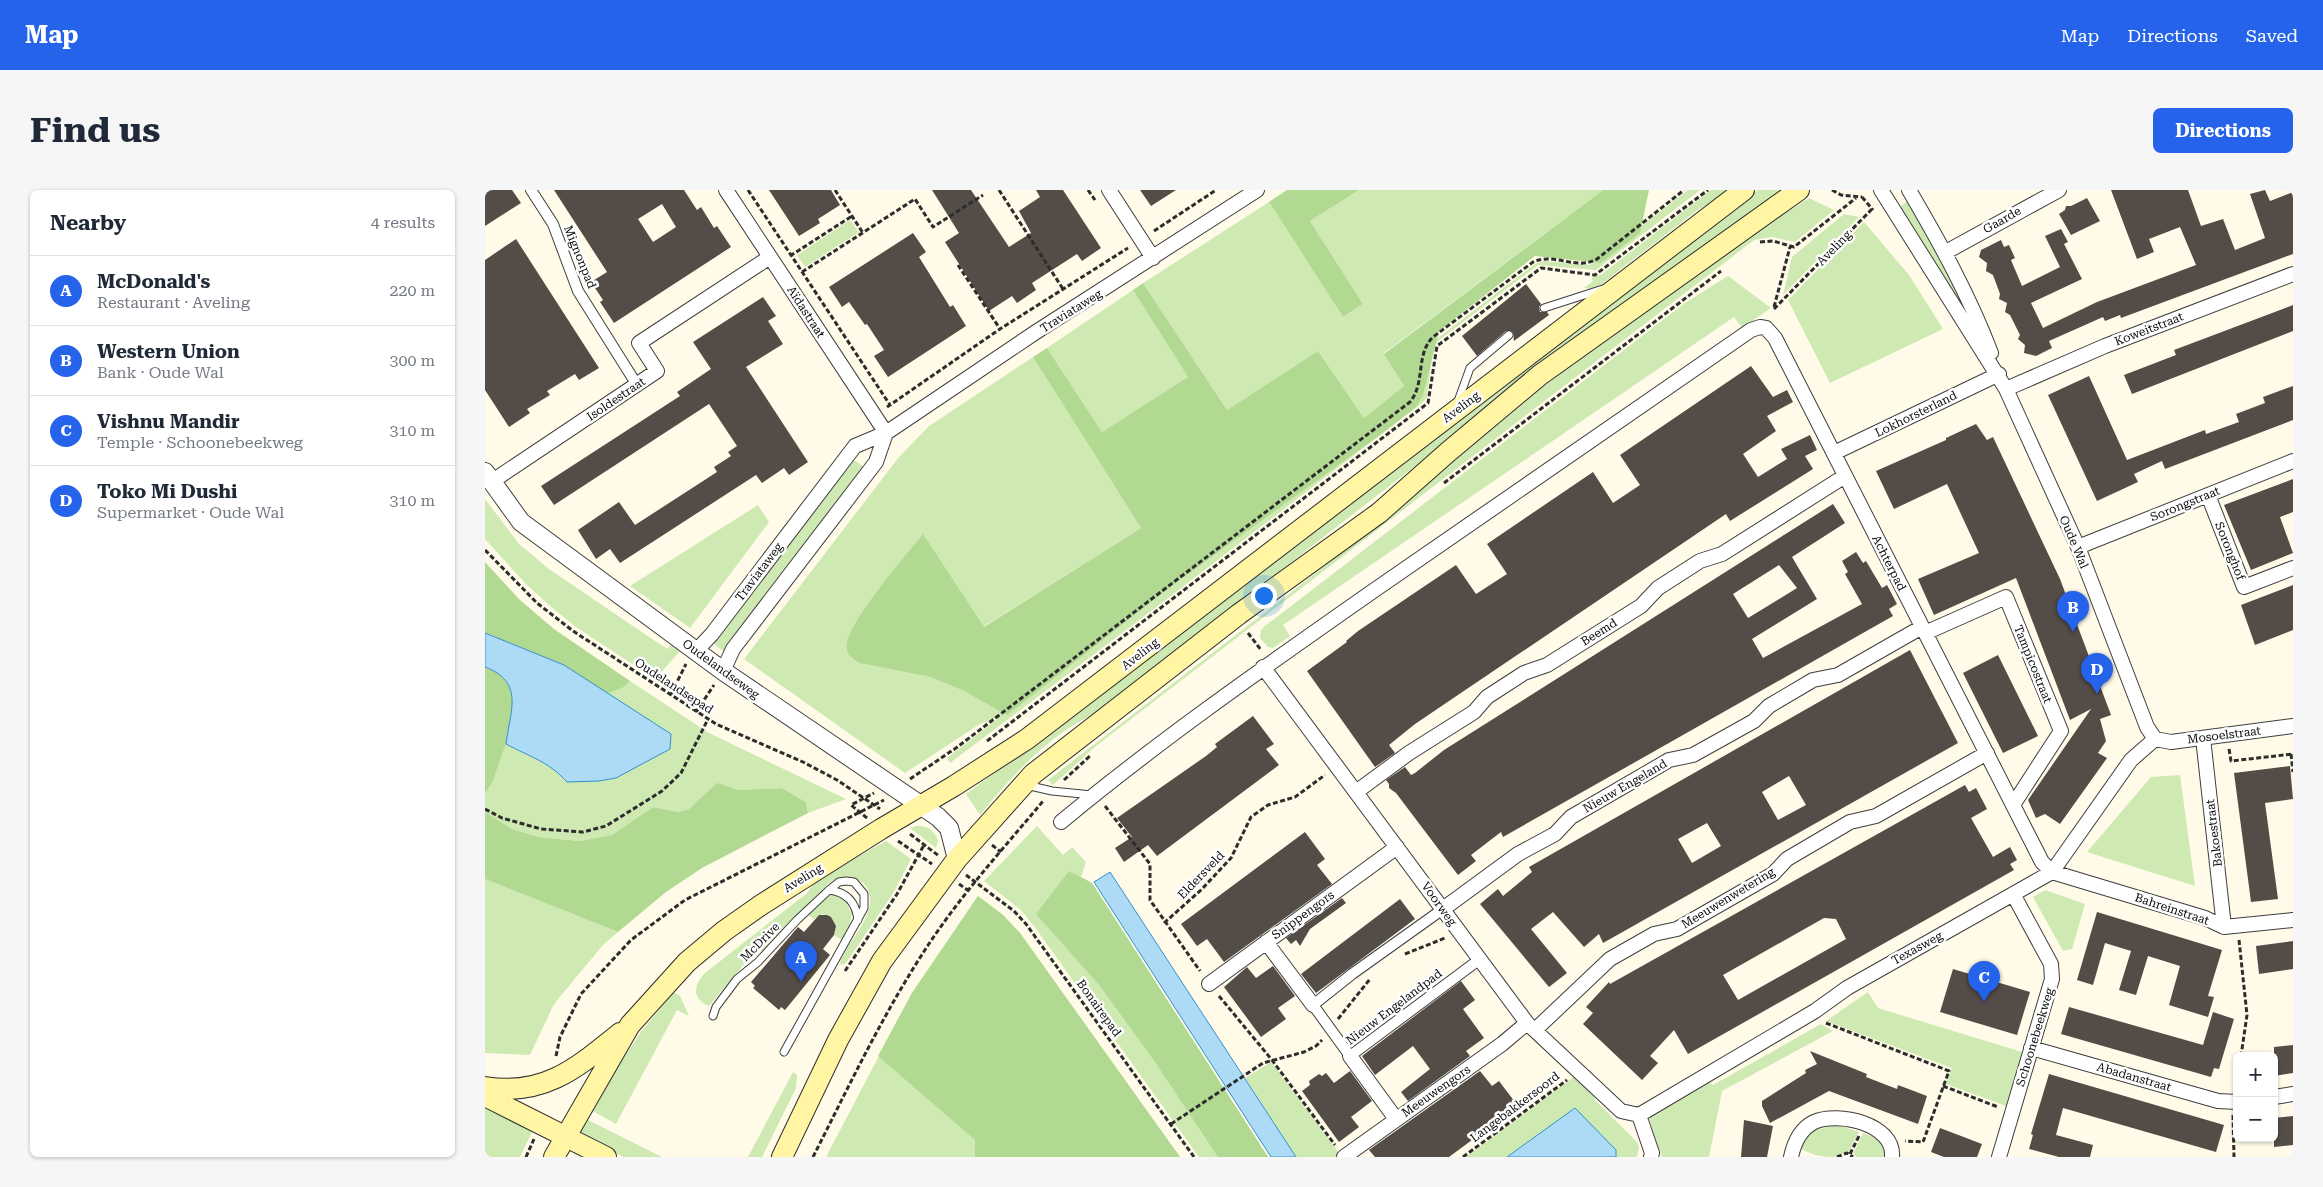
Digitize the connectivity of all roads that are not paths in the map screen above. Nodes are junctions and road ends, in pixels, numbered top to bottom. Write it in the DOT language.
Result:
graph roads {
  1 [pos="531,190"];
  2 [pos="726,190"];
  3 [pos="1109,190"];
  4 [pos="1257,190"];
  5 [pos="1744,190"];
  6 [pos="1799,190"];
  7 [pos="1881,190"];
  8 [pos="1909,190"];
  9 [pos="2059,190"];
  10 [pos="1946,252"];
  11 [pos="770,257"];
  12 [pos="1153,258"];
  13 [pos="2293,274"];
  14 [pos="1620,285"];
  15 [pos="1544,308"];
  16 [pos="1509,335"];
  17 [pos="1999,374"];
  18 [pos="637,385"];
  19 [pos="2006,389"];
  20 [pos="1456,412"];
  21 [pos="885,433"];
  22 [pos="1834,453"];
  23 [pos="2293,461"];
  24 [pos="1845,476"];
  25 [pos="488,477"];
  26 [pos="2208,495"];
  27 [pos="2077,547"];
  28 [pos="2293,568"];
  29 [pos="1924,630"];
  30 [pos="696,651"];
  31 [pos="1267,665"];
  32 [pos="723,671"];
  33 [pos="2293,726"];
  34 [pos="2203,738"];
  35 [pos="2155,739"];
  36 [pos="1987,753"];
  37 [pos="1024,784"];
  38 [pos="1356,792"];
  39 [pos="1093,795"];
  40 [pos="2013,805"];
  41 [pos="922,806"];
  42 [pos="1061,822"];
  43 [pos="1397,847"];
  44 [pos="951,866"];
  45 [pos="2052,872"];
  46 [pos="829,890"];
  47 [pos="2013,894"];
  48 [pos="1443,909"];
  49 [pos="858,920"];
  50 [pos="2293,920"];
  51 [pos="2231,927"];
  52 [pos="1266,942"];
  53 [pos="1480,959"];
  54 [pos="1209,984"];
  55 [pos="1313,1005"];
  56 [pos="713,1016"];
  57 [pos="630,1025"];
  58 [pos="1531,1026"];
  59 [pos="2031,1048"];
  60 [pos="784,1052"];
  61 [pos="1350,1056"];
  62 [pos="485,1087"];
  63 [pos="2293,1094"];
  64 [pos="485,1096"];
  65 [pos="2278,1096"];
  66 [pos="2233,1102"];
  67 [pos="1639,1114"];
  68 [pos="1396,1119"];
  69 [pos="565,1136"];
  70 [pos="1344,1156"];
  71 [pos="554,1157"];
  72 [pos="606,1157"];
  73 [pos="783,1157"];
  74 [pos="1651,1157"];
  75 [pos="1791,1157"];
  76 [pos="1892,1157"];
  77 [pos="1999,1157"];
  1 -- 18 [label="street, Mignonpad"];
  2 -- 11 [label="street, Aïdastraat"];
  3 -- 12 [label="street"];
  4 -- 12 [label="street, Traviataweg"];
  5 -- 14 [label="main road, Aveling"];
  6 -- 37 [label="main road, Aveling"];
  7 -- 17 [label="street, Oude Wal"];
  8 -- 10 [label="street, Oude Wal"];
  9 -- 10 [label="street, Gaarde"];
  10 -- 17 [label="street, Oude Wal"];
  11 -- 18 [label="street, Isoldestraat"];
  11 -- 21 [label="street, Aïdastraat"];
  12 -- 21 [label="street, Traviataweg"];
  13 -- 19 [label="street, Koweitstraat"];
  14 -- 15 [label="lane"];
  14 -- 20 [label="main road, Aveling"];
  16 -- 20 [label="lane"];
  17 -- 19 [label="street, Oude Wal"];
  17 -- 22 [label="street, Lokhorsterland"];
  18 -- 25 [label="street, Isoldestraat"];
  19 -- 27 [label="street, Oude Wal"];
  20 -- 41 [label="main road, Aveling"];
  21 -- 30 [label="street, Traviataweg"];
  21 -- 32 [label="street"];
  22 -- 24 [label="street, Achterpad"];
  22 -- 31 [label="street, Achterpad"];
  23 -- 26 [label="street, Sorongstraat"];
  24 -- 29 [label="street, Achterpad"];
  24 -- 38 [label="street, Beemd"];
  25 -- 30 [label="street, Oudelandseweg"];
  26 -- 27 [label="street, Sorongstraat"];
  26 -- 28 [label="street, Soronghof"];
  27 -- 35 [label="street, Oude Wal"];
  29 -- 36 [label="street, Achterpad"];
  29 -- 40 [label="street, Tampicostraat"];
  29 -- 48 [label="street, Nieuw Engeland"];
  30 -- 32 [label="street, Oudelandseweg"];
  31 -- 38 [label="street, Voorweg"];
  31 -- 39 [label="street"];
  32 -- 41 [label="street, Oudelandseweg"];
  33 -- 34 [label="street, Mosoelstraat"];
  34 -- 35 [label="street, Mosoelstraat"];
  34 -- 51 [label="street, Bakoestraat"];
  35 -- 45 [label="street, Texasweg"];
  36 -- 40 [label="street, Achterpad"];
  36 -- 58 [label="street, Meeuwenwetering"];
  37 -- 39 [label="lane"];
  37 -- 44 [label="main road, Aveling"];
  38 -- 43 [label="street, Voorweg"];
  39 -- 42 [label="street"];
  40 -- 45 [label="street, Achterpad"];
  41 -- 44 [label="street, Oudelandseweg"];
  41 -- 57 [label="main road, Aveling"];
  43 -- 48 [label="street, Voorweg"];
  43 -- 52 [label="street, Snippengors"];
  44 -- 73 [label="main road, Aveling"];
  45 -- 47 [label="street, Texasweg"];
  45 -- 51 [label="street, Bahreinstraat"];
  46 -- 49 [label="lane"];
  46 -- 49 [label="lane, McDrive"];
  46 -- 56 [label="lane, McDrive"];
  47 -- 59 [label="street, Schoonebeekweg"];
  47 -- 67 [label="street, Texasweg"];
  48 -- 53 [label="street, Voorweg"];
  48 -- 55 [label="street"];
  49 -- 60 [label="lane, McDrive"];
  50 -- 51 [label="street"];
  52 -- 54 [label="street, Snippengors"];
  52 -- 55 [label="street"];
  53 -- 58 [label="street, Voorweg"];
  53 -- 61 [label="street, Nieuw Engelandpad"];
  55 -- 61 [label="street, Nieuw Engelandpad"];
  57 -- 62 [label="main road"];
  57 -- 69 [label="main road, Aveling"];
  58 -- 67 [label="street, Voorweg"];
  58 -- 68 [label="street, Meeuwengors"];
  59 -- 66 [label="street, Abadanstraat"];
  59 -- 77 [label="street, Schoonebeekweg"];
  61 -- 68 [label="street"];
  63 -- 65 [label="street"];
  64 -- 69 [label="main road"];
  67 -- 74 [label="street"];
  68 -- 70 [label="street, Meeuwengors"];
  69 -- 71 [label="main road, Aveling"];
  69 -- 72 [label="main road"];
  75 -- 76 [label="street"];
}
